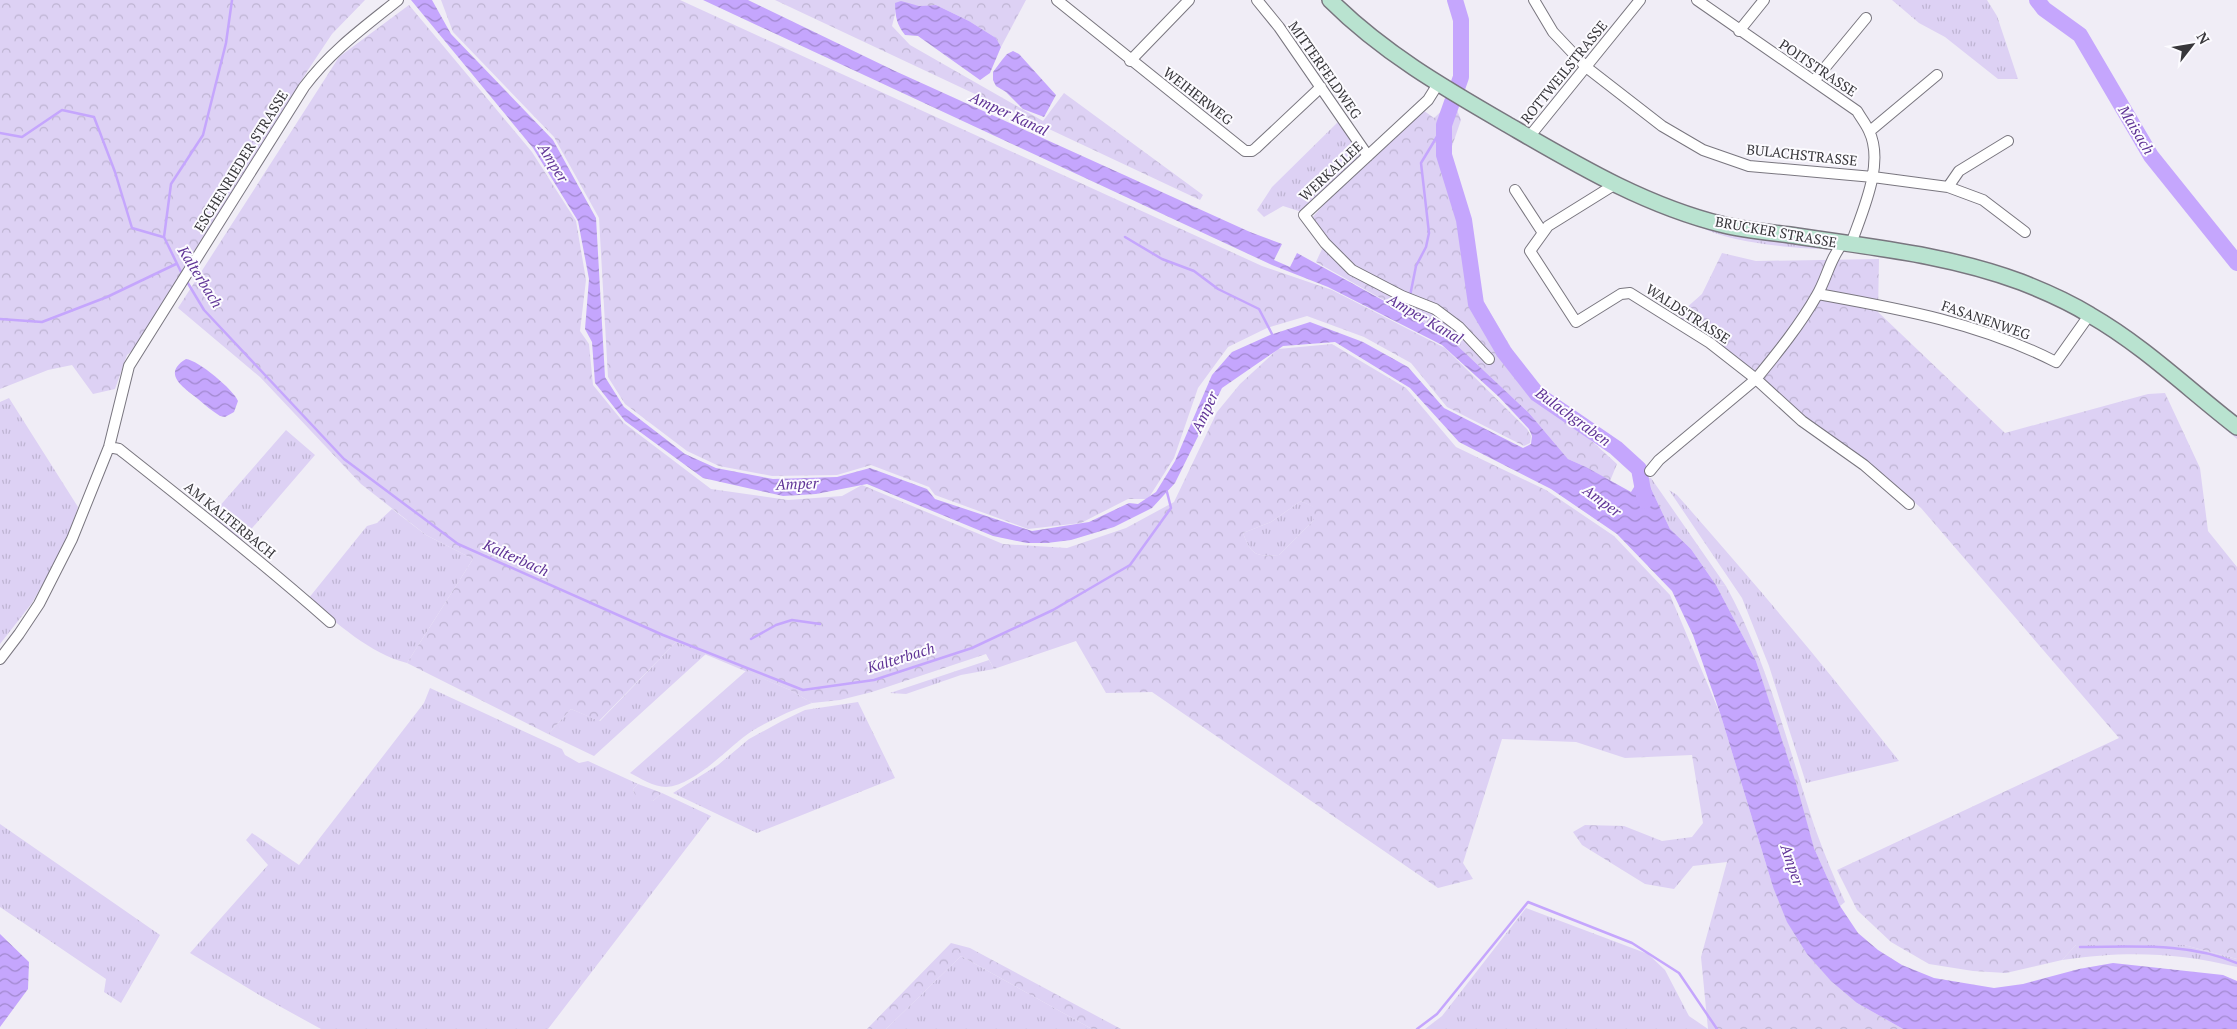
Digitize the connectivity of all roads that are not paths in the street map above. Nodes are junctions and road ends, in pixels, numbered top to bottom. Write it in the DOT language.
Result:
graph roads {
  1 [pos="398,0"];
  2 [pos="1057,0"];
  3 [pos="1189,0"];
  4 [pos="1257,0"];
  5 [pos="1330,0"];
  6 [pos="1534,0"];
  7 [pos="1640,0"];
  8 [pos="1697,0"];
  9 [pos="1764,0"];
  10 [pos="1866,18"];
  11 [pos="1739,31"];
  12 [pos="1130,60"];
  13 [pos="1586,67"];
  14 [pos="1937,75"];
  15 [pos="1814,81"];
  16 [pos="1321,87"];
  17 [pos="1449,90"];
  18 [pos="1870,131"];
  19 [pos="1529,137"];
  20 [pos="2008,141"];
  21 [pos="1368,156"];
  22 [pos="1873,177"];
  23 [pos="1614,185"];
  24 [pos="1948,187"];
  25 [pos="1515,190"];
  26 [pos="1543,232"];
  27 [pos="2025,232"];
  28 [pos="1847,244"];
  29 [pos="1818,294"];
  30 [pos="2090,314"];
  31 [pos="1489,359"];
  32 [pos="1756,379"];
  33 [pos="2237,427"];
  34 [pos="109,447"];
  35 [pos="1650,471"];
  36 [pos="1908,504"];
  37 [pos="330,622"];
  38 [pos="0,659"];
  1 -- 34 [label="street, ESCHENRIEDER STRASSE"];
  2 -- 12 [label="street, WEIHERWEG"];
  3 -- 12 [label="street"];
  4 -- 16 [label="street, MITTERFELDWEG"];
  5 -- 17 [label="main road, BRUCKER STRASSE"];
  6 -- 13 [label="street, BULACHSTRASSE"];
  7 -- 13 [label="street, ROTTWEILSTRASSE"];
  8 -- 11 [label="street, POITSTRASSE"];
  9 -- 11 [label="street"];
  10 -- 15 [label="street"];
  11 -- 15 [label="street, POITSTRASSE"];
  12 -- 16 [label="street, WEIHERWEG"];
  13 -- 19 [label="street, ROTTWEILSTRASSE"];
  13 -- 22 [label="street, BULACHSTRASSE"];
  14 -- 18 [label="street"];
  15 -- 18 [label="street, POITSTRASSE"];
  16 -- 21 [label="street, MITTERFELDWEG"];
  17 -- 19 [label="main road, BRUCKER STRASSE"];
  17 -- 21 [label="street, WERKALLEE"];
  18 -- 22 [label="street, POITSTRASSE"];
  19 -- 23 [label="main road, BRUCKER STRASSE"];
  20 -- 24 [label="street"];
  21 -- 31 [label="street, WERKALLEE"];
  22 -- 24 [label="street, BULACHSTRASSE"];
  22 -- 28 [label="street, POITSTRASSE"];
  23 -- 26 [label="street"];
  23 -- 28 [label="main road, BRUCKER STRASSE"];
  24 -- 27 [label="street, BULACHSTRASSE"];
  25 -- 26 [label="street"];
  26 -- 32 [label="street, WALDSTRASSE"];
  28 -- 29 [label="street"];
  28 -- 30 [label="main road, BRUCKER STRASSE"];
  29 -- 30 [label="street, FASANENWEG"];
  29 -- 32 [label="street"];
  30 -- 33 [label="main road, BRUCKER STRASSE"];
  32 -- 35 [label="street"];
  32 -- 36 [label="street, WALDSTRASSE"];
  34 -- 37 [label="street, AM KALTERBACH"];
  34 -- 38 [label="street, ESCHENRIEDER STRASSE"];
}
